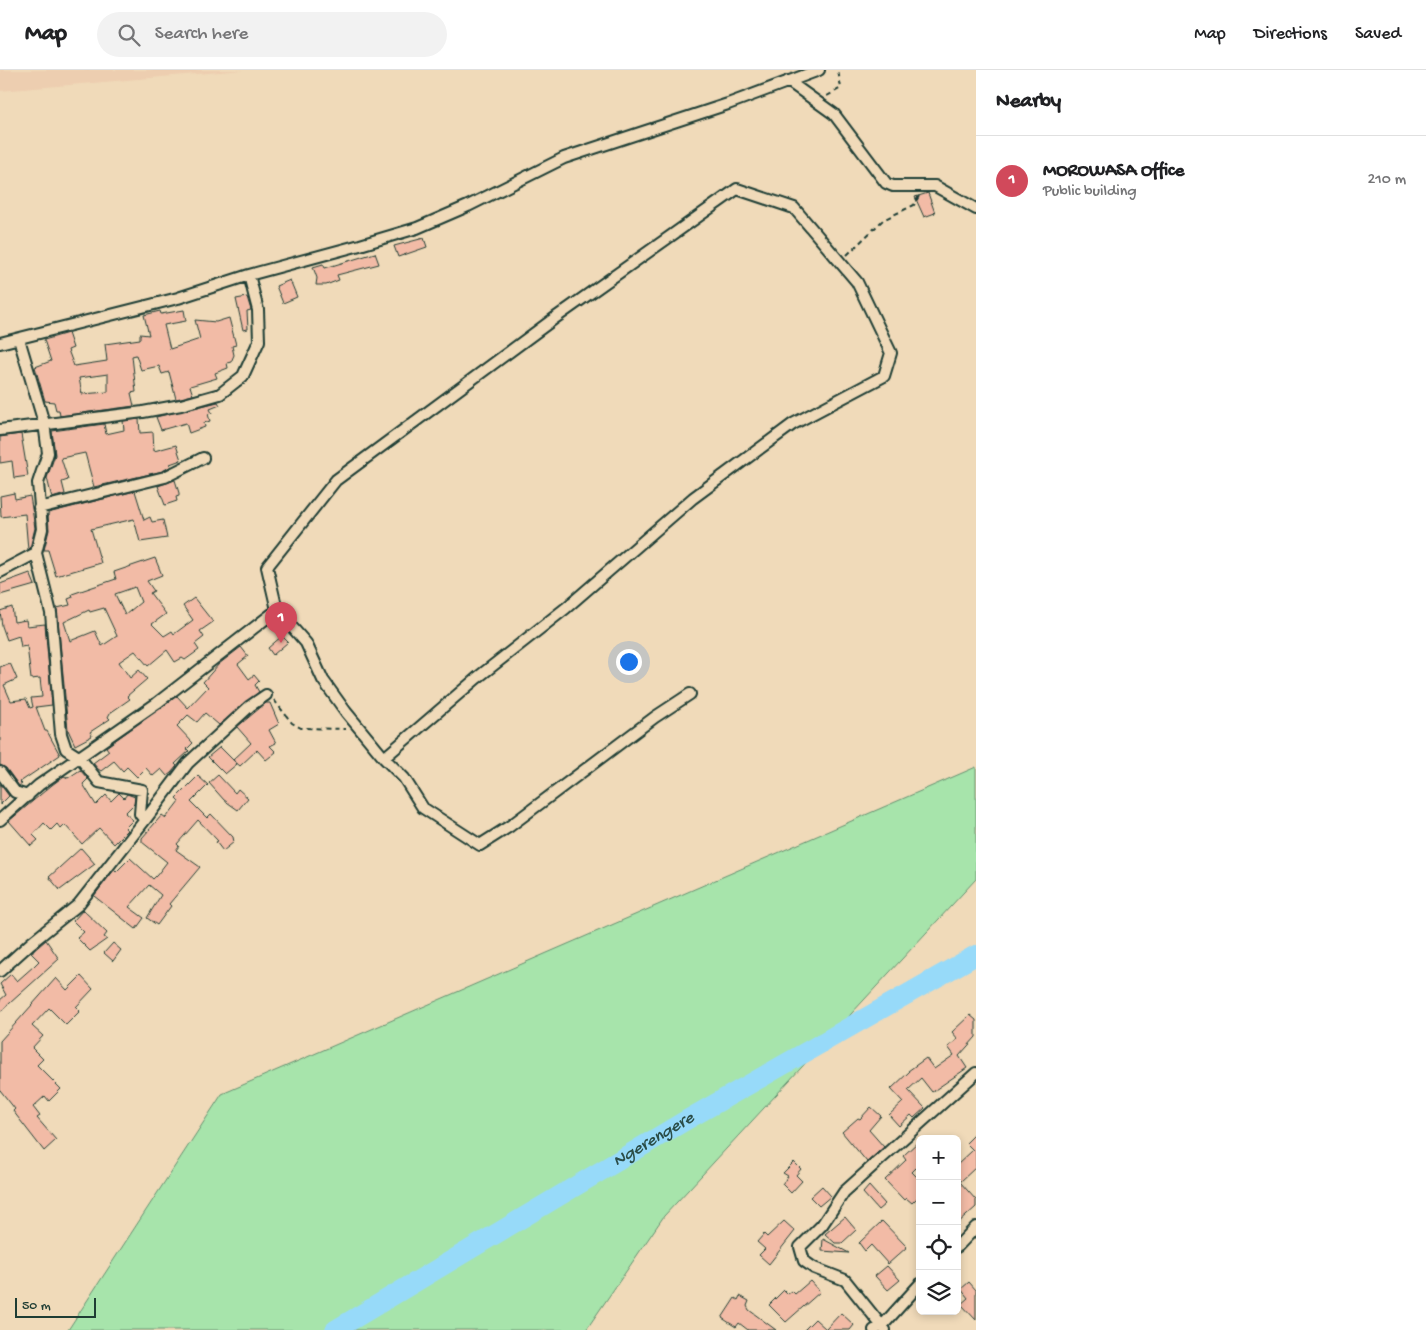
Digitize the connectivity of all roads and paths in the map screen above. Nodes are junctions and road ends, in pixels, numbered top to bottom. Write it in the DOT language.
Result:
graph roads {
  1 [pos="819,70"];
  2 [pos="838,70"];
  3 [pos="788,82"];
  4 [pos="816,103"];
  5 [pos="925,185"];
  6 [pos="976,209"];
  7 [pos="841,262"];
  8 [pos="249,275"];
  9 [pos="19,338"];
  10 [pos="0,343"];
  11 [pos="44,423"];
  12 [pos="0,430"];
  13 [pos="203,458"];
  14 [pos="39,508"];
  15 [pos="36,552"];
  16 [pos="0,572"];
  17 [pos="277,610"];
  18 [pos="690,694"];
  19 [pos="266,695"];
  20 [pos="362,732"];
  21 [pos="80,758"];
  22 [pos="384,758"];
  23 [pos="0,772"];
  24 [pos="28,796"];
  25 [pos="0,820"];
  26 [pos="145,820"];
  27 [pos="0,971"];
  28 [pos="976,1073"];
  29 [pos="976,1227"];
  30 [pos="961,1243"];
  31 [pos="916,1289"];
  32 [pos="881,1328"];
  1 -- 3 [label="street"];
  2 -- 4 [label="path"];
  3 -- 4 [label="street"];
  3 -- 8 [label="street"];
  4 -- 5 [label="street"];
  5 -- 6 [label="street"];
  5 -- 7 [label="path"];
  8 -- 9 [label="street"];
  8 -- 11 [label="street"];
  9 -- 10 [label="street"];
  9 -- 11 [label="street"];
  11 -- 12 [label="street"];
  11 -- 14 [label="street"];
  13 -- 14 [label="street"];
  14 -- 15 [label="street"];
  15 -- 16 [label="street"];
  15 -- 21 [label="street"];
  17 -- 20 [label="street"];
  17 -- 21 [label="street"];
  17 -- 22 [label="street"];
  18 -- 22 [label="street"];
  19 -- 20 [label="path"];
  19 -- 26 [label="street"];
  20 -- 22 [label="street"];
  21 -- 24 [label="street"];
  21 -- 26 [label="street"];
  23 -- 24 [label="street"];
  24 -- 25 [label="street"];
  26 -- 27 [label="street"];
  28 -- 32 [label="street"];
  29 -- 30 [label="street"];
  31 -- 32 [label="street"];
}
